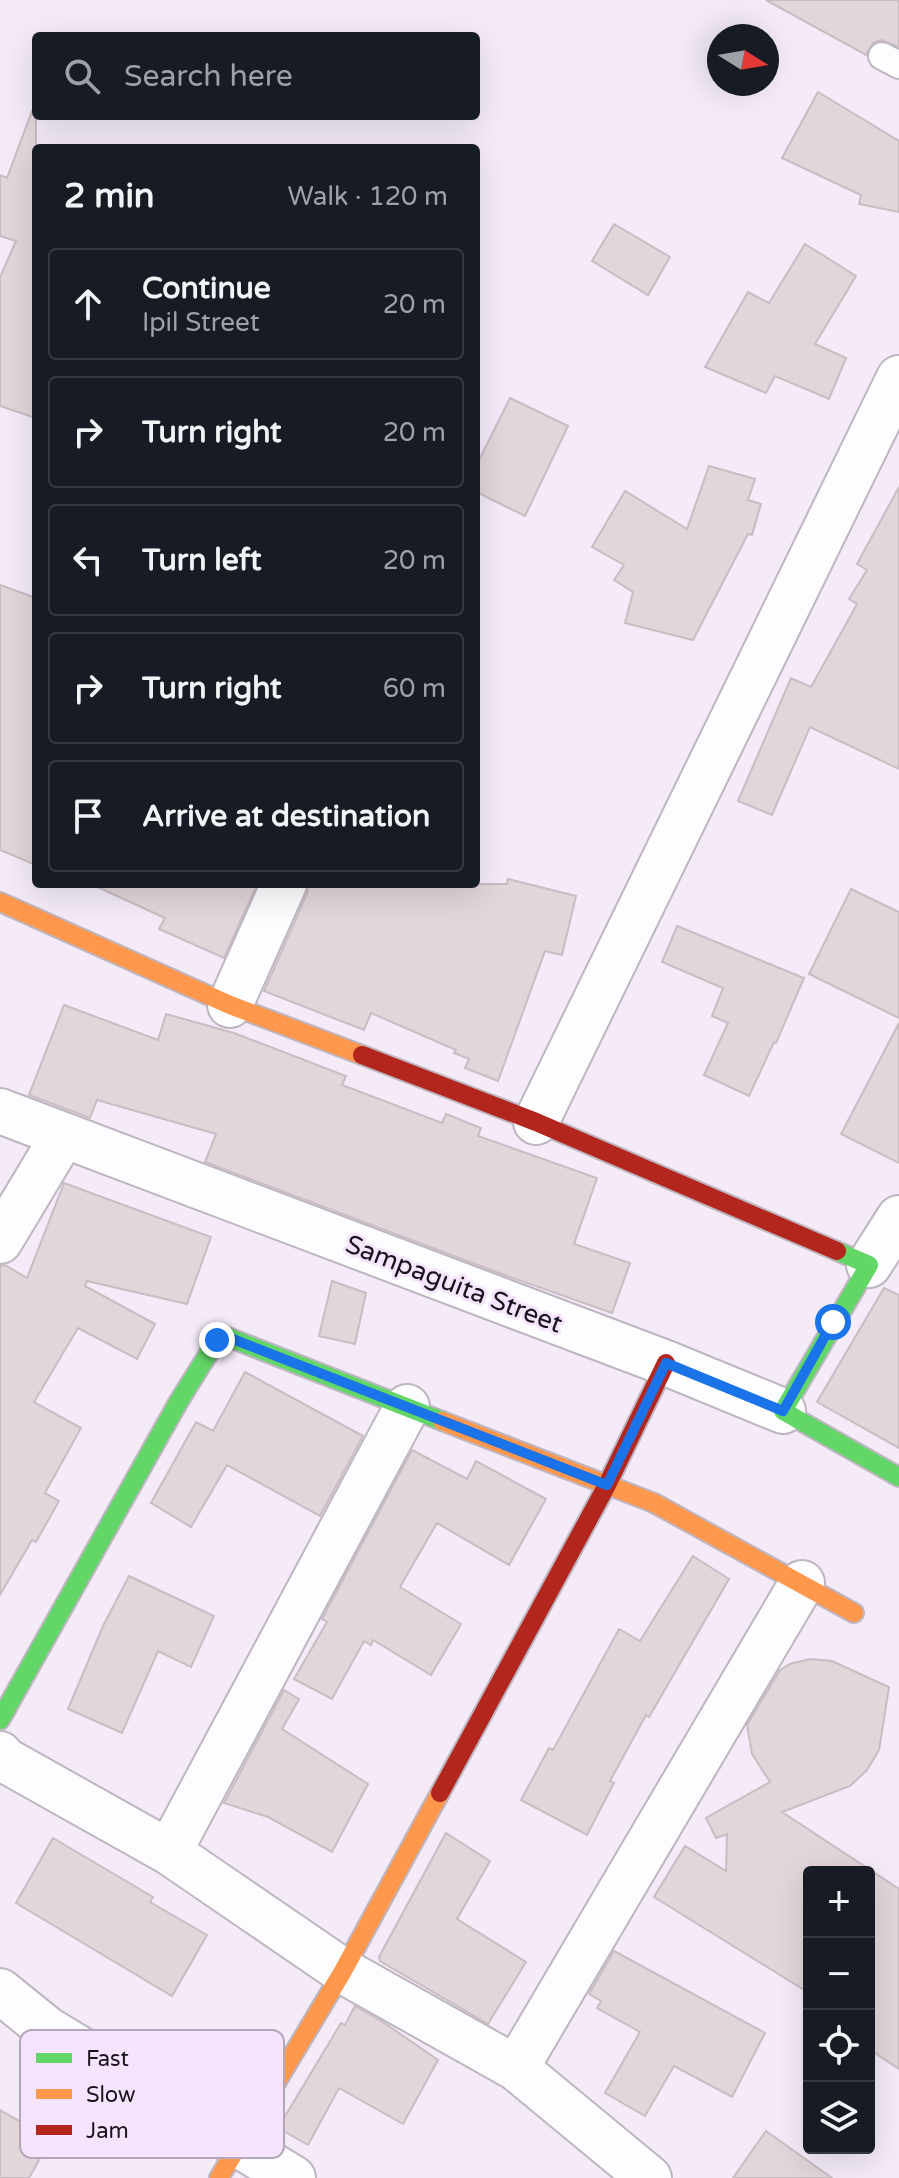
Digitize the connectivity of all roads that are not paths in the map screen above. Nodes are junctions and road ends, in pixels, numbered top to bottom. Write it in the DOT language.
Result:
graph roads {
  1 [pos="899,378"];
  2 [pos="282,888"];
  3 [pos="0,902"];
  4 [pos="230,1005"];
  5 [pos="0,1111"];
  6 [pos="536,1122"];
  7 [pos="63,1136"];
  8 [pos="0,1241"];
  9 [pos="887,1247"];
  10 [pos="666,1363"];
  11 [pos="407,1407"];
  12 [pos="783,1411"];
  13 [pos="899,1477"];
  14 [pos="607,1485"];
  15 [pos="802,1583"];
  16 [pos="854,1613"];
  17 [pos="0,1720"];
  18 [pos="0,1754"];
  19 [pos="169,1852"];
  20 [pos="343,1971"];
  21 [pos="0,1991"];
  22 [pos="48,2030"];
  23 [pos="516,2068"];
  24 [pos="284,2069"];
  25 [pos="228,2162"];
  26 [pos="293,2178"];
  27 [pos="649,2178"];
  1 -- 6 [label="street"];
  2 -- 4 [label="street"];
  3 -- 4 [label="street"];
  4 -- 6 [label="street"];
  5 -- 7 [label="street, Sampaguita Street"];
  6 -- 9 [label="street"];
  7 -- 8 [label="street"];
  7 -- 10 [label="street, Sampaguita Street"];
  9 -- 12 [label="street"];
  10 -- 12 [label="street, Sampaguita Street"];
  10 -- 14 [label="street"];
  11 -- 14 [label="street"];
  11 -- 17 [label="street"];
  11 -- 19 [label="street"];
  12 -- 13 [label="street, Sampaguita Street"];
  14 -- 15 [label="street"];
  14 -- 20 [label="street"];
  15 -- 16 [label="street"];
  15 -- 23 [label="street"];
  18 -- 19 [label="street"];
  19 -- 20 [label="street"];
  20 -- 23 [label="street"];
  20 -- 24 [label="street"];
  21 -- 22 [label="street"];
  23 -- 27 [label="street"];
  25 -- 26 [label="street"];
}
